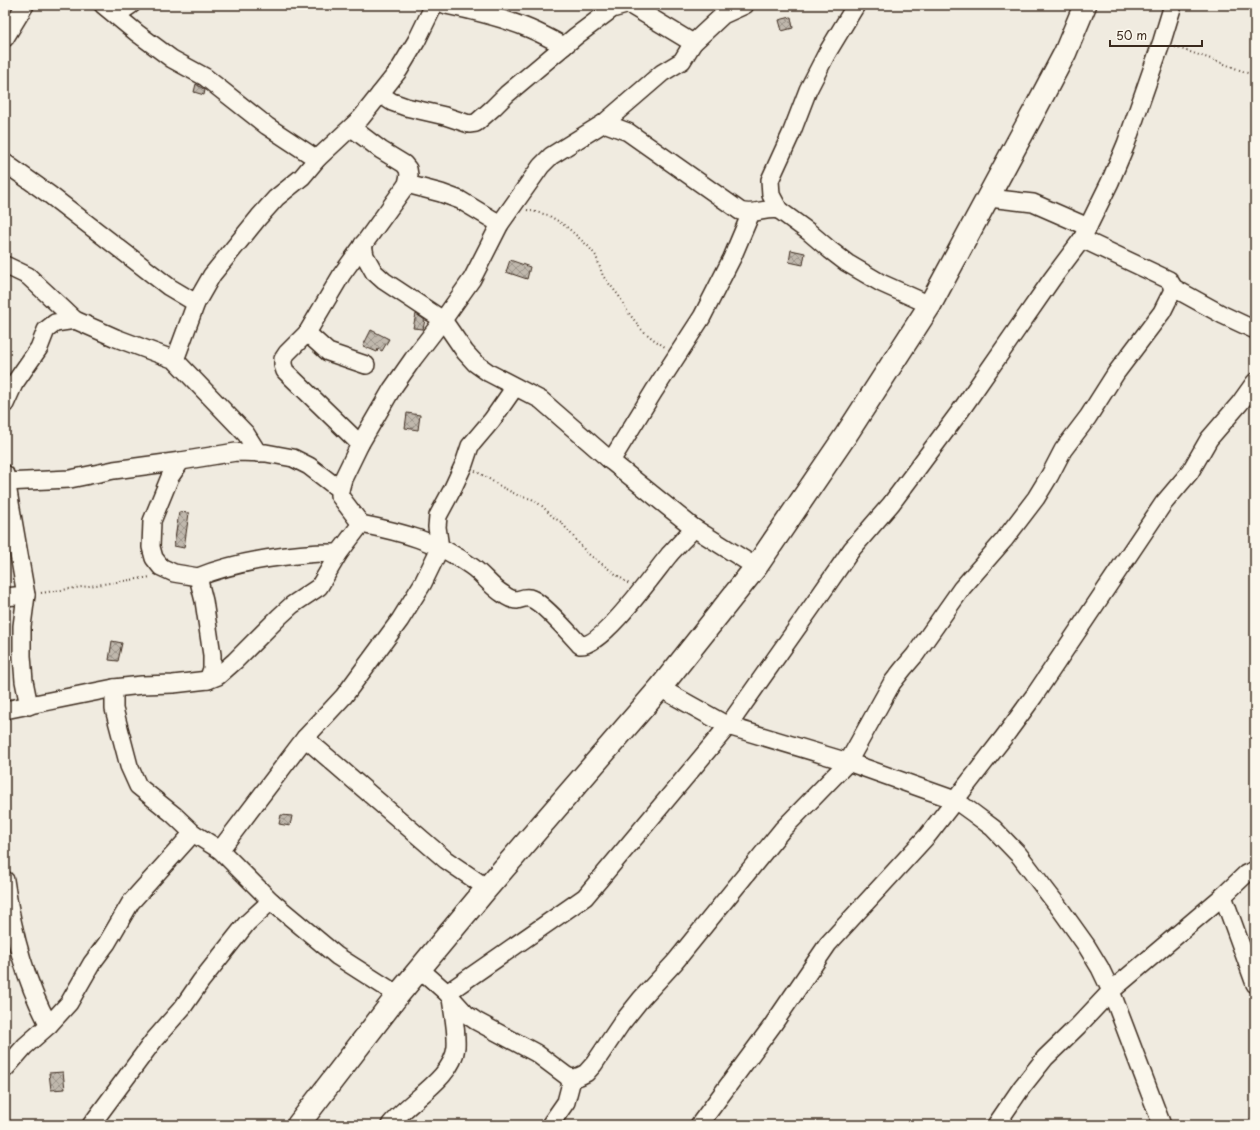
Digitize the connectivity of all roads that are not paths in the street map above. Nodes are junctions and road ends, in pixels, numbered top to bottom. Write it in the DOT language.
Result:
graph roads {
  1 [pos="25,5"];
  2 [pos="131,5"];
  3 [pos="434,5"];
  4 [pos="446,5"];
  5 [pos="626,5"];
  6 [pos="630,5"];
  7 [pos="746,5"];
  8 [pos="856,5"];
  9 [pos="1085,5"];
  10 [pos="1173,5"];
  11 [pos="109,10"];
  12 [pos="5,38"];
  13 [pos="693,43"];
  14 [pos="564,46"];
  15 [pos="380,94"];
  16 [pos="604,123"];
  17 [pos="352,128"];
  18 [pos="317,159"];
  19 [pos="5,163"];
  20 [pos="407,184"];
  21 [pos="989,198"];
  22 [pos="779,210"];
  23 [pos="751,213"];
  24 [pos="500,224"];
  25 [pos="1085,233"];
  26 [pos="363,244"];
  27 [pos="5,265"];
  28 [pos="1172,287"];
  29 [pos="196,303"];
  30 [pos="930,306"];
  31 [pos="75,320"];
  32 [pos="443,320"];
  33 [pos="1255,330"];
  34 [pos="307,333"];
  35 [pos="175,360"];
  36 [pos="366,365"];
  37 [pos="1255,382"];
  38 [pos="515,387"];
  39 [pos="5,404"];
  40 [pos="360,444"];
  41 [pos="258,453"];
  42 [pos="181,461"];
  43 [pos="611,461"];
  44 [pos="5,479"];
  45 [pos="340,490"];
  46 [pos="361,524"];
  47 [pos="694,528"];
  48 [pos="440,548"];
  49 [pos="339,553"];
  50 [pos="756,567"];
  51 [pos="198,577"];
  52 [pos="26,595"];
  53 [pos="5,597"];
  54 [pos="208,680"];
  55 [pos="114,688"];
  56 [pos="660,688"];
  57 [pos="29,706"];
  58 [pos="5,710"];
  59 [pos="728,726"];
  60 [pos="305,738"];
  61 [pos="848,762"];
  62 [pos="955,800"];
  63 [pos="193,833"];
  64 [pos="220,850"];
  65 [pos="1255,870"];
  66 [pos="5,880"];
  67 [pos="486,888"];
  68 [pos="1223,896"];
  69 [pos="271,901"];
  70 [pos="420,969"];
  71 [pos="1255,984"];
  72 [pos="1111,991"];
  73 [pos="398,995"];
  74 [pos="449,995"];
  75 [pos="49,1025"];
  76 [pos="5,1069"];
  77 [pos="568,1077"];
  78 [pos="91,1125"];
  79 [pos="298,1125"];
  80 [pos="390,1125"];
  81 [pos="550,1125"];
  82 [pos="699,1125"];
  83 [pos="996,1125"];
  84 [pos="1162,1125"];
  1 -- 12 [label="street"];
  2 -- 11 [label="street"];
  3 -- 15 [label="street"];
  4 -- 14 [label="street"];
  5 -- 14 [label="street"];
  6 -- 13 [label="street"];
  7 -- 13 [label="street"];
  8 -- 22 [label="street"];
  9 -- 21 [label="highway"];
  10 -- 25 [label="street"];
  11 -- 18 [label="street"];
  13 -- 16 [label="street"];
  14 -- 15 [label="street"];
  15 -- 17 [label="street"];
  16 -- 23 [label="street"];
  16 -- 24 [label="street"];
  17 -- 18 [label="street"];
  17 -- 20 [label="street"];
  18 -- 29 [label="street"];
  19 -- 29 [label="street"];
  20 -- 24 [label="street"];
  20 -- 26 [label="street"];
  21 -- 25 [label="street"];
  21 -- 30 [label="highway"];
  22 -- 23 [label="street"];
  22 -- 30 [label="street"];
  23 -- 43 [label="street"];
  24 -- 32 [label="street"];
  25 -- 28 [label="street"];
  25 -- 59 [label="street"];
  26 -- 32 [label="street"];
  26 -- 34 [label="street"];
  27 -- 31 [label="street"];
  28 -- 33 [label="street"];
  28 -- 61 [label="street"];
  29 -- 35 [label="street"];
  30 -- 50 [label="highway"];
  31 -- 35 [label="street"];
  31 -- 39 [label="street"];
  32 -- 38 [label="street"];
  32 -- 40 [label="street"];
  34 -- 36 [label="street"];
  34 -- 40 [label="street"];
  35 -- 41 [label="street"];
  37 -- 62 [label="street"];
  38 -- 43 [label="street"];
  38 -- 48 [label="street"];
  40 -- 45 [label="street"];
  41 -- 42 [label="street"];
  41 -- 45 [label="street"];
  42 -- 44 [label="street"];
  42 -- 51 [label="street"];
  43 -- 47 [label="street"];
  44 -- 52 [label="street"];
  45 -- 46 [label="street"];
  46 -- 48 [label="street"];
  46 -- 49 [label="street"];
  47 -- 48 [label="street"];
  47 -- 50 [label="street"];
  48 -- 60 [label="street"];
  49 -- 51 [label="street"];
  49 -- 54 [label="street"];
  50 -- 56 [label="highway"];
  51 -- 54 [label="street"];
  52 -- 53 [label="street"];
  52 -- 57 [label="street"];
  54 -- 55 [label="street"];
  55 -- 57 [label="street"];
  55 -- 63 [label="street"];
  56 -- 59 [label="street"];
  56 -- 67 [label="highway"];
  57 -- 58 [label="street"];
  59 -- 61 [label="street"];
  59 -- 74 [label="street"];
  60 -- 64 [label="street"];
  60 -- 67 [label="street"];
  61 -- 62 [label="street"];
  61 -- 77 [label="street"];
  62 -- 72 [label="street"];
  62 -- 82 [label="street"];
  63 -- 64 [label="street"];
  63 -- 75 [label="street"];
  64 -- 69 [label="street"];
  65 -- 68 [label="street"];
  66 -- 75 [label="street"];
  67 -- 70 [label="highway"];
  68 -- 71 [label="street"];
  68 -- 72 [label="street"];
  69 -- 73 [label="street"];
  69 -- 78 [label="street"];
  70 -- 73 [label="highway"];
  70 -- 74 [label="street"];
  72 -- 83 [label="street"];
  72 -- 84 [label="street"];
  73 -- 79 [label="highway"];
  74 -- 77 [label="street"];
  74 -- 80 [label="street"];
  75 -- 76 [label="street"];
  77 -- 81 [label="street"];
}
